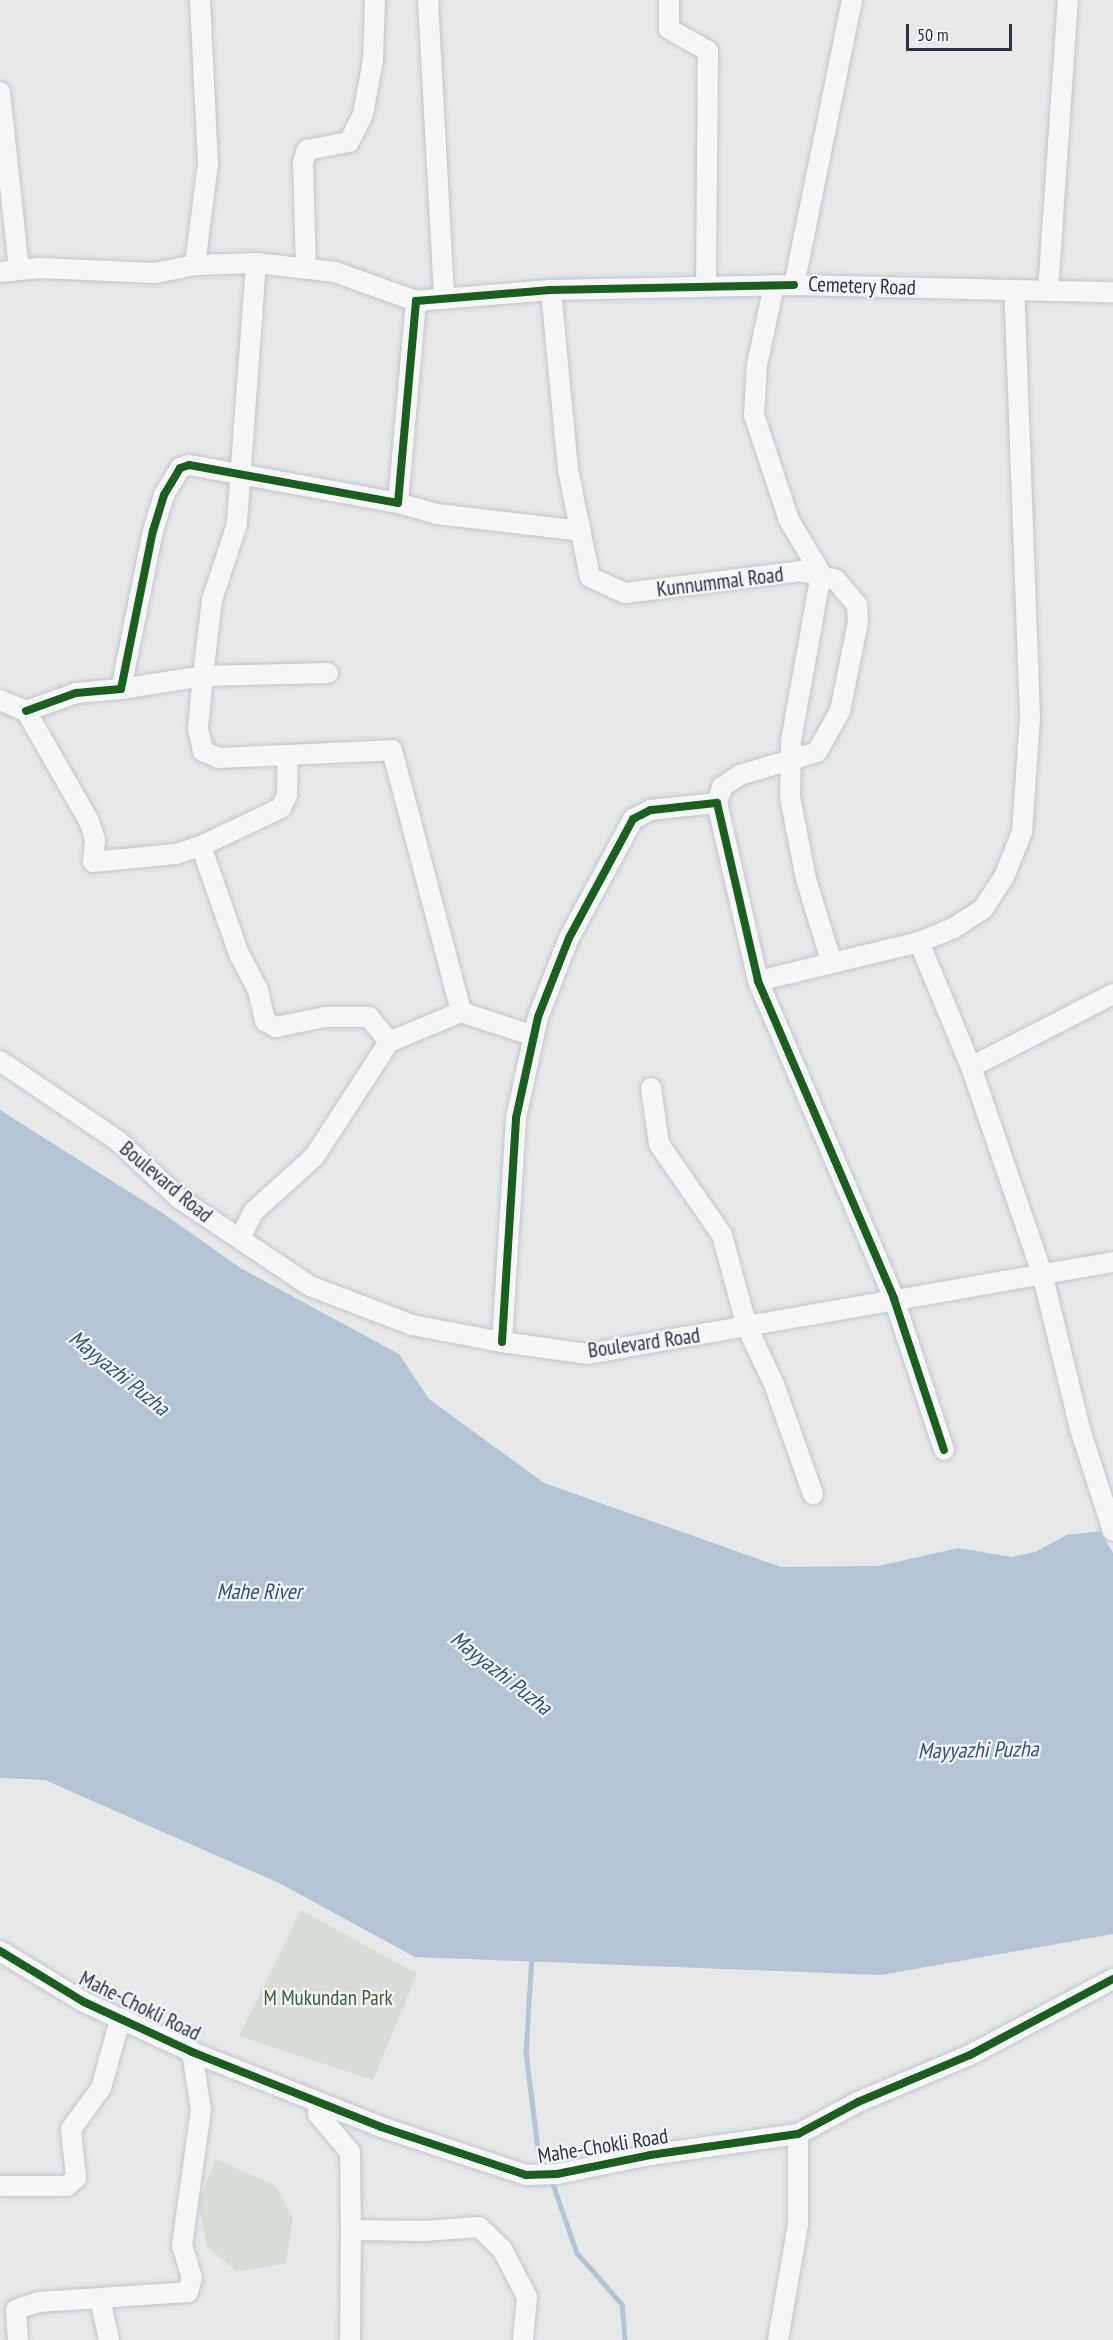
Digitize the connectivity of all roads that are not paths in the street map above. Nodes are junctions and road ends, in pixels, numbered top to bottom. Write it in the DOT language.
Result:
graph roads {
  1 [pos="200,0"];
  2 [pos="375,0"];
  3 [pos="428,0"];
  4 [pos="669,0"];
  5 [pos="852,0"];
  6 [pos="1068,0"];
  7 [pos="0,92"];
  8 [pos="256,263"];
  9 [pos="195,265"];
  10 [pos="306,269"];
  11 [pos="9,271"];
  12 [pos="784,285"];
  13 [pos="706,286"];
  14 [pos="551,290"];
  15 [pos="1014,291"];
  16 [pos="1048,291"];
  17 [pos="1113,292"];
  18 [pos="444,299"];
  19 [pos="416,301"];
  20 [pos="243,475"];
  21 [pos="398,503"];
  22 [pos="581,531"];
  23 [pos="821,574"];
  24 [pos="328,673"];
  25 [pos="203,676"];
  26 [pos="121,689"];
  27 [pos="0,700"];
  28 [pos="26,711"];
  29 [pos="288,756"];
  30 [pos="791,760"];
  31 [pos="717,803"];
  32 [pos="201,846"];
  33 [pos="920,942"];
  34 [pos="831,961"];
  35 [pos="758,981"];
  36 [pos="1113,994"];
  37 [pos="461,1012"];
  38 [pos="534,1036"];
  39 [pos="389,1042"];
  40 [pos="0,1061"];
  41 [pos="971,1067"];
  42 [pos="651,1088"];
  43 [pos="240,1238"];
  44 [pos="1113,1262"];
  45 [pos="1042,1273"];
  46 [pos="894,1299"];
  47 [pos="747,1327"];
  48 [pos="502,1342"];
  49 [pos="944,1450"];
  50 [pos="813,1494"];
  51 [pos="1113,1531"];
  52 [pos="0,1951"];
  53 [pos="1113,1979"];
  54 [pos="120,2020"];
  55 [pos="192,2052"];
  56 [pos="318,2102"];
  57 [pos="798,2134"];
  58 [pos="0,2186"];
  59 [pos="351,2230"];
  60 [pos="100,2299"];
  61 [pos="8,2314"];
  62 [pos="18,2340"];
  63 [pos="109,2340"];
  64 [pos="350,2340"];
  65 [pos="523,2340"];
  66 [pos="778,2340"];
  1 -- 9 [label="street"];
  2 -- 10 [label="street"];
  3 -- 18 [label="street"];
  4 -- 13 [label="street"];
  5 -- 12 [label="street, Cemetery Road"];
  6 -- 16 [label="street"];
  7 -- 11 [label="street"];
  8 -- 9 [label="street"];
  8 -- 10 [label="street"];
  8 -- 20 [label="street"];
  9 -- 11 [label="street"];
  10 -- 19 [label="street"];
  12 -- 13 [label="street"];
  12 -- 15 [label="street, Cemetery Road"];
  12 -- 23 [label="street"];
  13 -- 14 [label="street"];
  14 -- 18 [label="street"];
  14 -- 22 [label="street, Kunnummal Road"];
  15 -- 16 [label="street, Cemetery Road"];
  15 -- 33 [label="street"];
  16 -- 17 [label="street, Cemetery Road"];
  18 -- 19 [label="street"];
  19 -- 21 [label="street"];
  20 -- 21 [label="street"];
  20 -- 25 [label="street"];
  20 -- 26 [label="street"];
  21 -- 22 [label="street"];
  22 -- 23 [label="street, Kunnummal Road"];
  23 -- 30 [label="street"];
  23 -- 30 [label="street, Kunnummal Road"];
  24 -- 25 [label="street"];
  25 -- 26 [label="street"];
  25 -- 29 [label="street"];
  26 -- 28 [label="street"];
  27 -- 28 [label="street"];
  28 -- 32 [label="street"];
  29 -- 32 [label="street"];
  29 -- 37 [label="street"];
  30 -- 31 [label="street, Kunnummal Road"];
  30 -- 34 [label="street"];
  31 -- 35 [label="street"];
  31 -- 38 [label="street"];
  32 -- 39 [label="street"];
  33 -- 34 [label="street"];
  33 -- 41 [label="street"];
  34 -- 35 [label="street"];
  35 -- 46 [label="street"];
  36 -- 41 [label="street"];
  37 -- 38 [label="street"];
  37 -- 39 [label="street"];
  38 -- 48 [label="street"];
  39 -- 43 [label="street"];
  40 -- 43 [label="street, Boulevard Road"];
  41 -- 45 [label="street"];
  42 -- 47 [label="street"];
  43 -- 48 [label="street, Boulevard Road"];
  44 -- 45 [label="street, Boulevard Road"];
  45 -- 46 [label="street, Boulevard Road"];
  45 -- 51 [label="street"];
  46 -- 47 [label="street, Boulevard Road"];
  46 -- 49 [label="street"];
  47 -- 48 [label="street, Boulevard Road"];
  47 -- 50 [label="street"];
  52 -- 54 [label="street, Mahe-Chokli Road"];
  53 -- 57 [label="street, Mahe-Chokli Road"];
  54 -- 55 [label="street, Mahe-Chokli Road"];
  54 -- 58 [label="street"];
  55 -- 56 [label="street, Mahe-Chokli Road"];
  55 -- 60 [label="street"];
  56 -- 57 [label="street, Mahe-Chokli Road"];
  56 -- 59 [label="street"];
  57 -- 66 [label="street"];
  59 -- 64 [label="street"];
  59 -- 65 [label="street"];
  60 -- 61 [label="street"];
  60 -- 63 [label="street"];
  61 -- 62 [label="street"];
}
